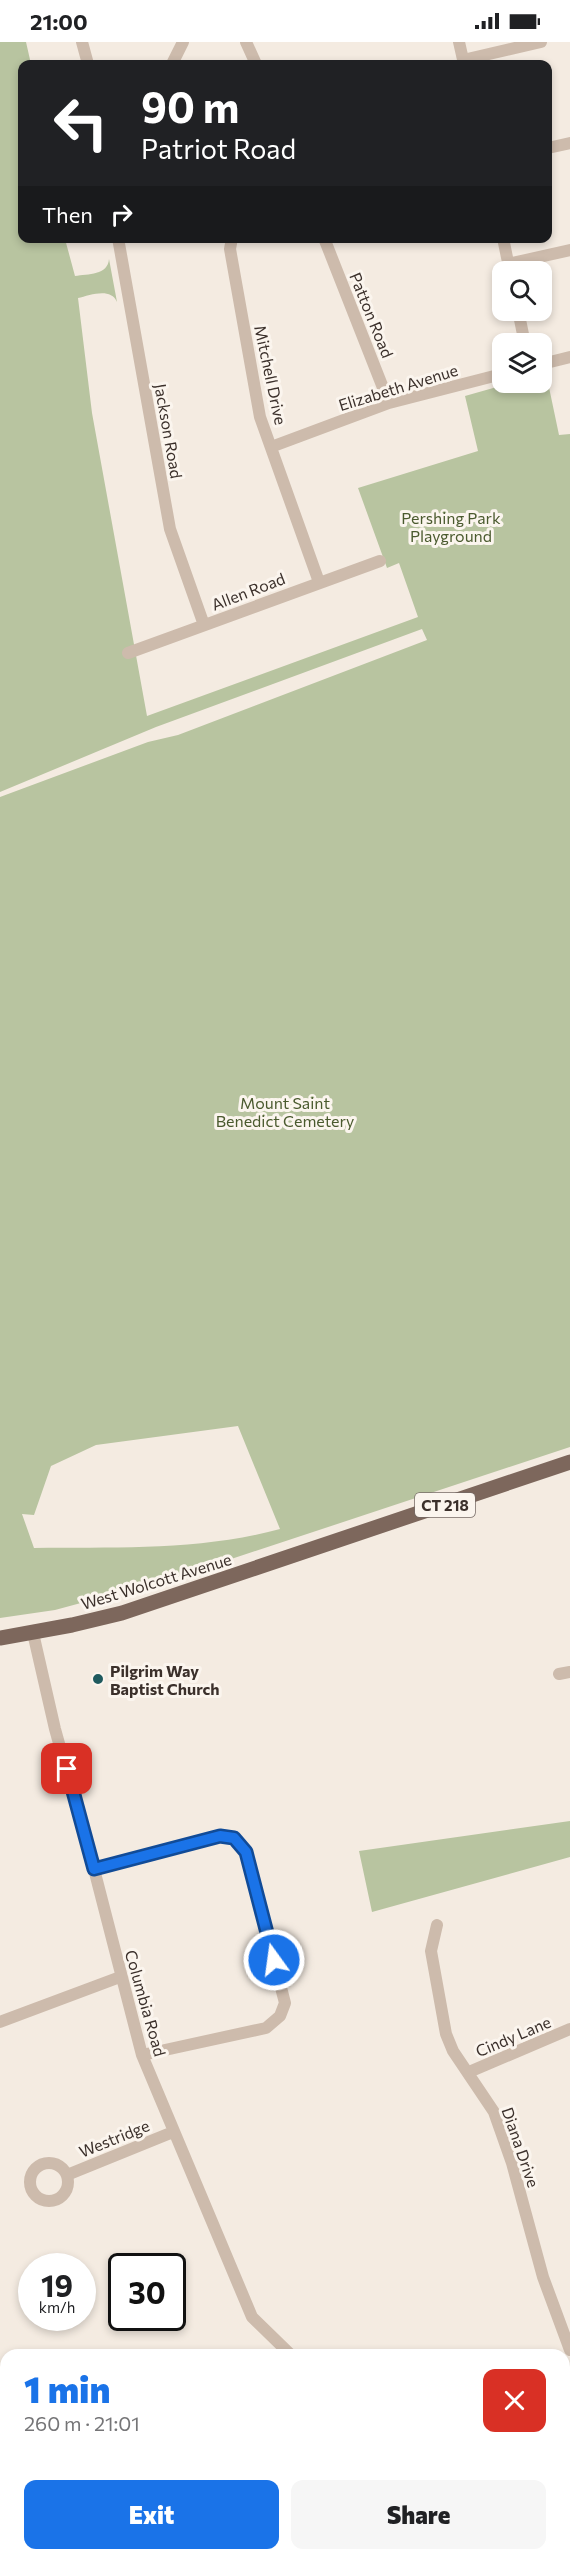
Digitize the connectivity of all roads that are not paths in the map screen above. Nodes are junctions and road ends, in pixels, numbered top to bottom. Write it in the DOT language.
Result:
graph roads {
  1 [pos="82,42"];
  2 [pos="183,42"];
  3 [pos="246,42"];
  4 [pos="459,42"];
  5 [pos="542,42"];
  6 [pos="87,60"];
  7 [pos="174,60"];
  8 [pos="254,60"];
  9 [pos="464,60"];
  10 [pos="472,60"];
  11 [pos="570,143"];
  12 [pos="552,147"];
  13 [pos="119,243"];
  14 [pos="231,243"];
  15 [pos="326,243"];
  16 [pos="504,243"];
  17 [pos="570,250"];
  18 [pos="508,261"];
  19 [pos="533,261"];
  20 [pos="570,357"];
  21 [pos="552,362"];
  22 [pos="492,377"];
  23 [pos="389,403"];
  24 [pos="271,447"];
  25 [pos="380,561"];
  26 [pos="320,582"];
  27 [pos="204,625"];
  28 [pos="128,653"];
  29 [pos="570,1462"];
  30 [pos="33,1633"];
  31 [pos="0,1638"];
  32 [pos="94,1869"];
  33 [pos="437,1925"];
  34 [pos="120,1977"];
  35 [pos="0,2022"];
  36 [pos="570,2029"];
  37 [pos="142,2055"];
  38 [pos="468,2072"];
  39 [pos="173,2132"];
  40 [pos="67,2175"];
  41 [pos="285,2349"];
  42 [pos="570,2349"];
  1 -- 6 [label="street"];
  2 -- 7 [label="street"];
  3 -- 8 [label="street"];
  4 -- 9 [label="street"];
  5 -- 10 [label="street"];
  11 -- 12 [label="street"];
  13 -- 27 [label="street, Jackson Road"];
  14 -- 24 [label="street, Mitchell Drive"];
  15 -- 23 [label="street, Patton Road"];
  16 -- 18 [label="street"];
  17 -- 19 [label="street"];
  20 -- 21 [label="street"];
  22 -- 23 [label="street, Elizabeth Avenue"];
  23 -- 24 [label="street, Elizabeth Avenue"];
  24 -- 26 [label="street, Mitchell Drive"];
  25 -- 26 [label="street, Allen Road"];
  26 -- 27 [label="street, Allen Road"];
  27 -- 28 [label="street, Allen Road"];
  29 -- 30 [label="main road, West Wolcott Avenue / CT 218"];
  30 -- 31 [label="main road, West Wolcott Avenue / CT 218"];
  30 -- 32 [label="street, Columbia Road"];
  32 -- 34 [label="street, Columbia Road"];
  32 -- 37 [label="street"];
  33 -- 38 [label="street, Diana Drive"];
  34 -- 35 [label="street"];
  34 -- 37 [label="street, Columbia Road"];
  36 -- 38 [label="street, Cindy Lane"];
  37 -- 39 [label="street, Columbia Road"];
  38 -- 42 [label="street, Diana Drive"];
  39 -- 40 [label="street, Westridge"];
  39 -- 41 [label="street, Columbia Road"];
}
